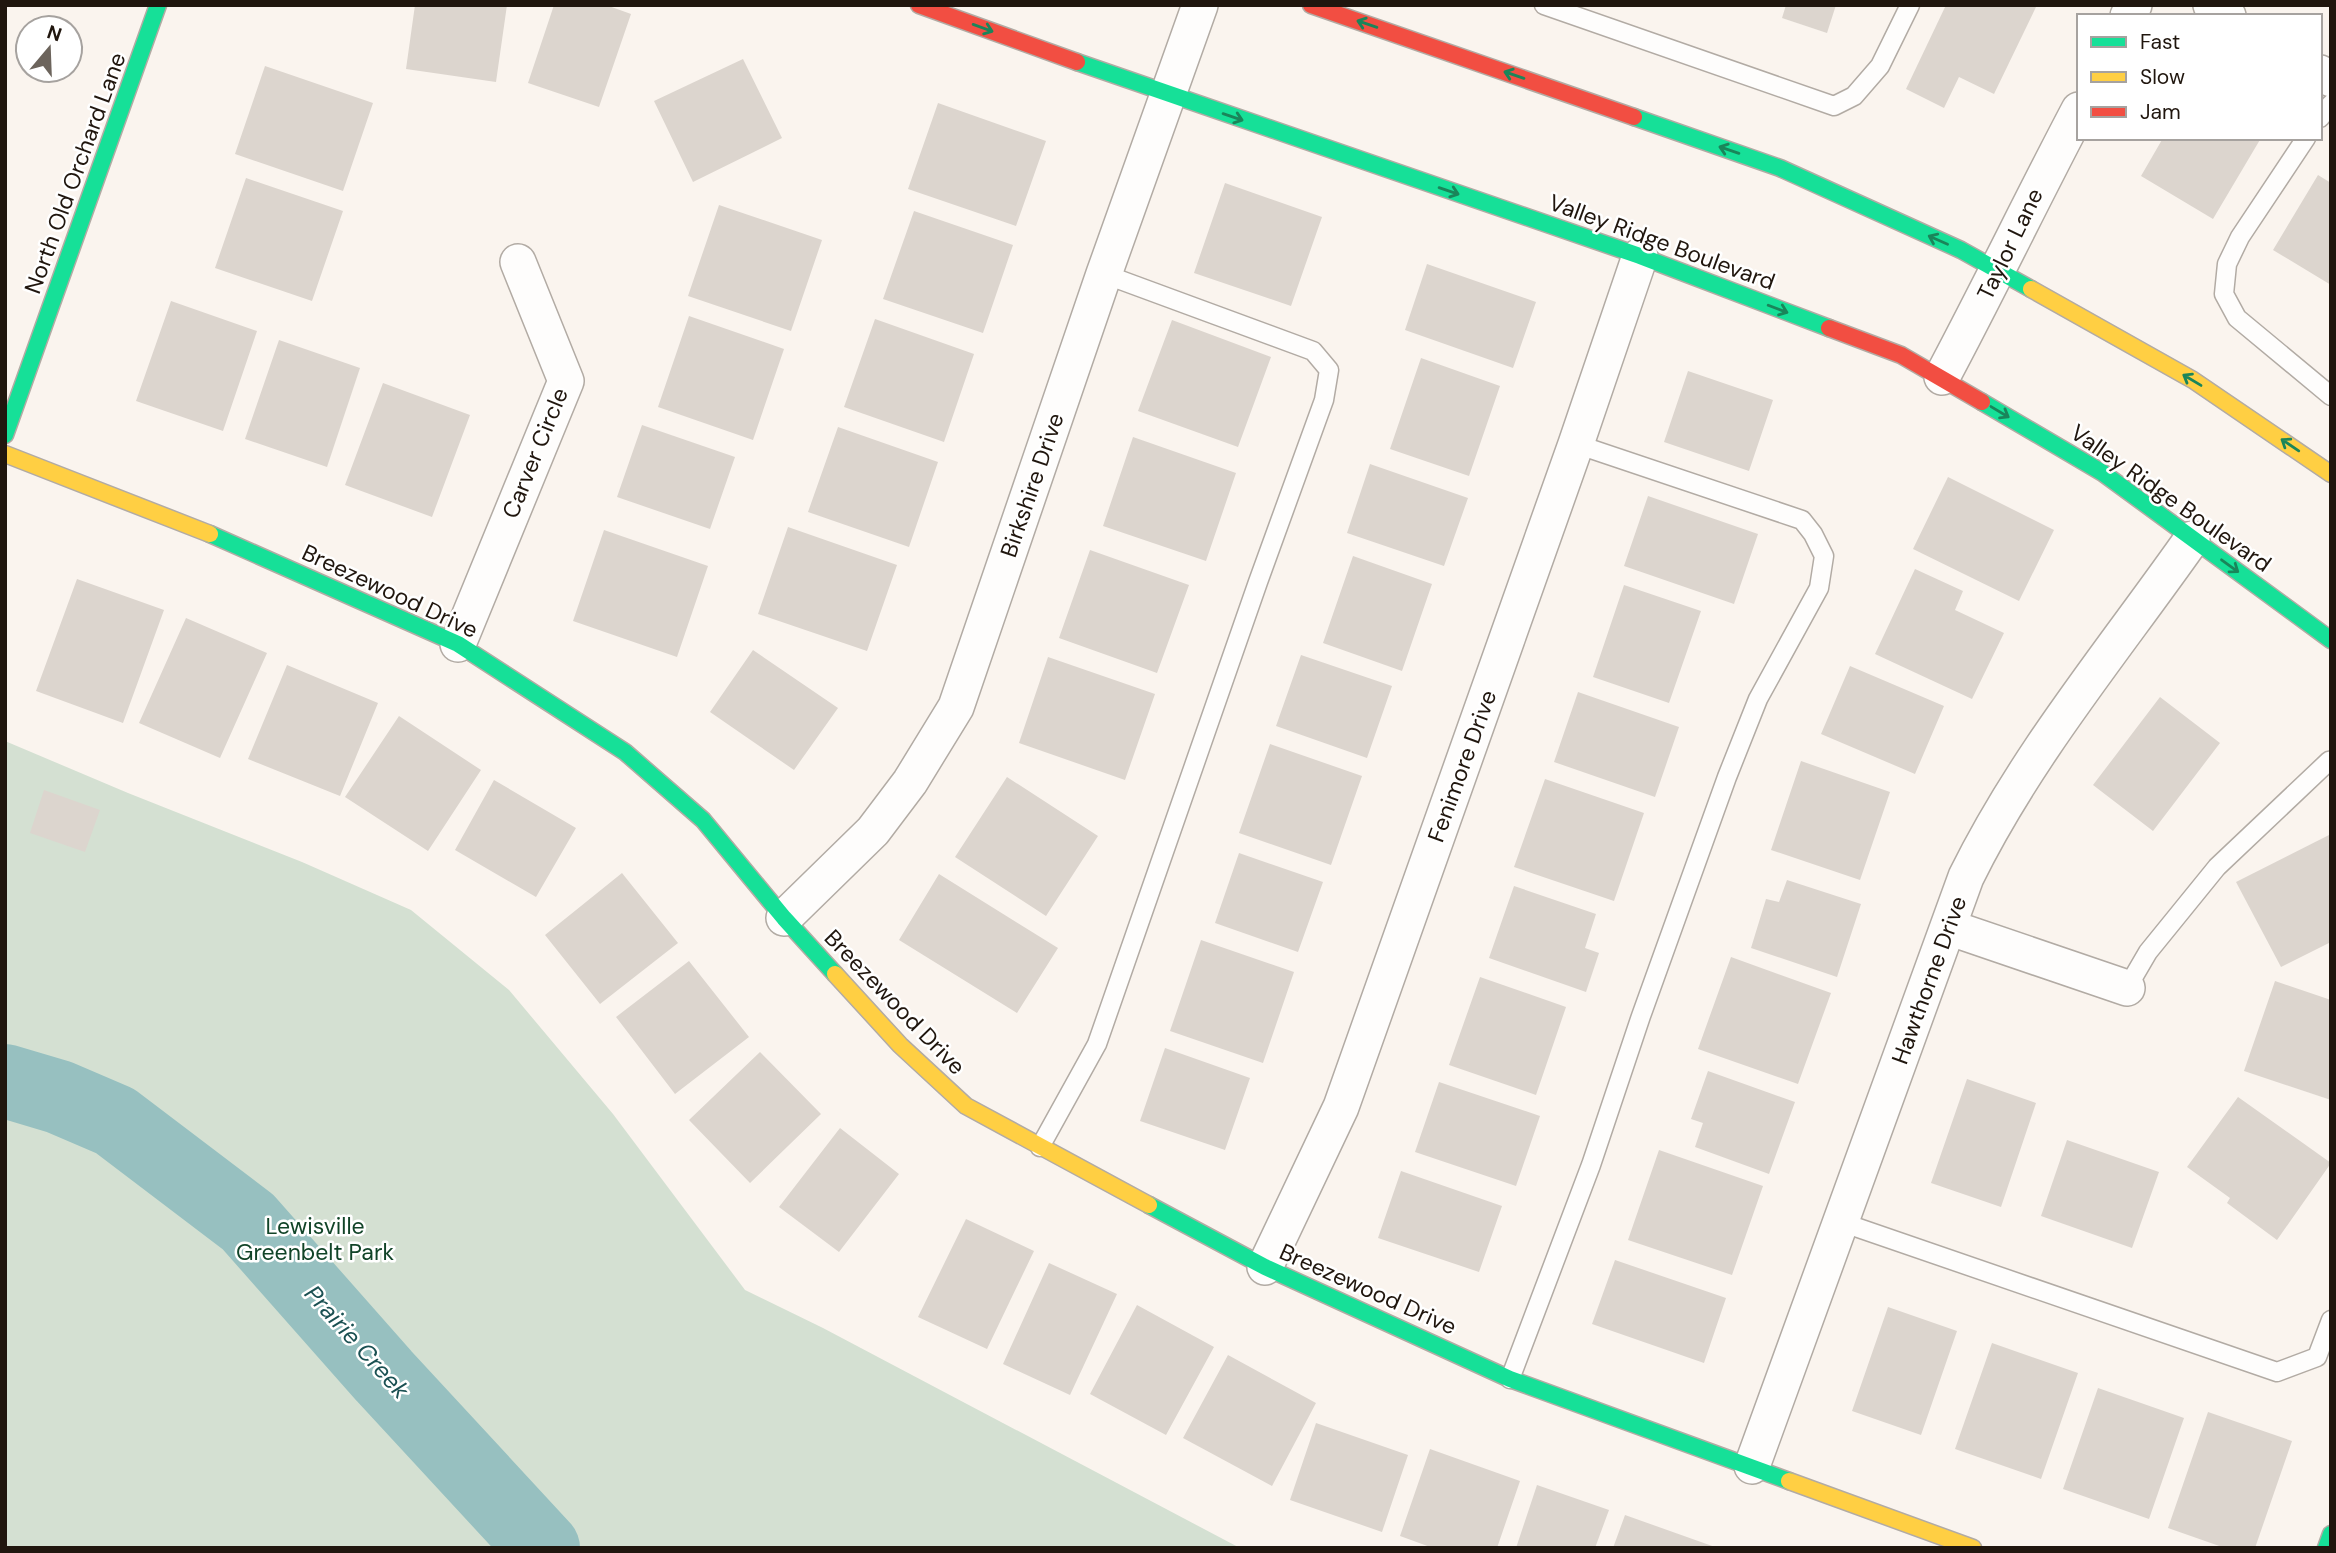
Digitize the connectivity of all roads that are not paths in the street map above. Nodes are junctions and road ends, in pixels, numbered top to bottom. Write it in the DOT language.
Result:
graph roads {
  1 [pos="158,5"];
  2 [pos="919,5"];
  3 [pos="1200,5"];
  4 [pos="1311,5"];
  5 [pos="1544,5"];
  6 [pos="1910,5"];
  7 [pos="1169,95"];
  8 [pos="2077,114"];
  9 [pos="2305,140"];
  10 [pos="1640,256"];
  11 [pos="518,262"];
  12 [pos="1999,270"];
  13 [pos="1104,274"];
  14 [pos="1942,377"];
  15 [pos="2331,396"];
  16 [pos="5,435"];
  17 [pos="1576,444"];
  18 [pos="5,454"];
  19 [pos="2331,474"];
  20 [pos="2192,539"];
  21 [pos="2331,640"];
  22 [pos="458,644"];
  23 [pos="2331,762"];
  24 [pos="784,918"];
  25 [pos="1948,927"];
  26 [pos="2127,988"];
  27 [pos="1040,1147"];
  28 [pos="1841,1222"];
  29 [pos="1265,1267"];
  30 [pos="2331,1320"];
  31 [pos="1510,1379"];
  32 [pos="1752,1466"];
  33 [pos="2331,1534"];
  34 [pos="1973,1548"];
  35 [pos="2326,1548"];
  1 -- 16 [label="street, North Old Orchard Lane"];
  2 -- 7 [label="street, Valley Ridge Boulevard, one-way"];
  3 -- 7 [label="street, Birkshire Drive"];
  12 -- 4 [label="street, one-way"];
  5 -- 6 [label="lane"];
  7 -- 10 [label="street, Valley Ridge Boulevard, one-way"];
  7 -- 13 [label="street, Birkshire Drive"];
  8 -- 12 [label="street, Taylor Lane"];
  9 -- 15 [label="lane"];
  10 -- 14 [label="street, Valley Ridge Boulevard, one-way"];
  10 -- 17 [label="street, Fenimore Drive"];
  11 -- 22 [label="street, Carver Circle"];
  12 -- 14 [label="street, Taylor Lane"];
  19 -- 12 [label="street, one-way"];
  13 -- 24 [label="street, Birkshire Drive"];
  13 -- 27 [label="lane"];
  14 -- 20 [label="street, Valley Ridge Boulevard, one-way"];
  17 -- 29 [label="street, Fenimore Drive"];
  17 -- 31 [label="lane"];
  18 -- 22 [label="street, Breezewood Drive"];
  20 -- 21 [label="street, Valley Ridge Boulevard, one-way"];
  20 -- 25 [label="street, Hawthorne Drive"];
  22 -- 24 [label="street, Breezewood Drive"];
  23 -- 26 [label="lane"];
  24 -- 27 [label="street, Breezewood Drive"];
  25 -- 26 [label="street"];
  25 -- 28 [label="street, Hawthorne Drive"];
  27 -- 29 [label="street, Breezewood Drive"];
  28 -- 30 [label="lane"];
  28 -- 32 [label="street, Hawthorne Drive"];
  29 -- 31 [label="street, Breezewood Drive"];
  31 -- 32 [label="street, Breezewood Drive"];
  32 -- 34 [label="street, Breezewood Drive"];
  33 -- 35 [label="street"];
}
